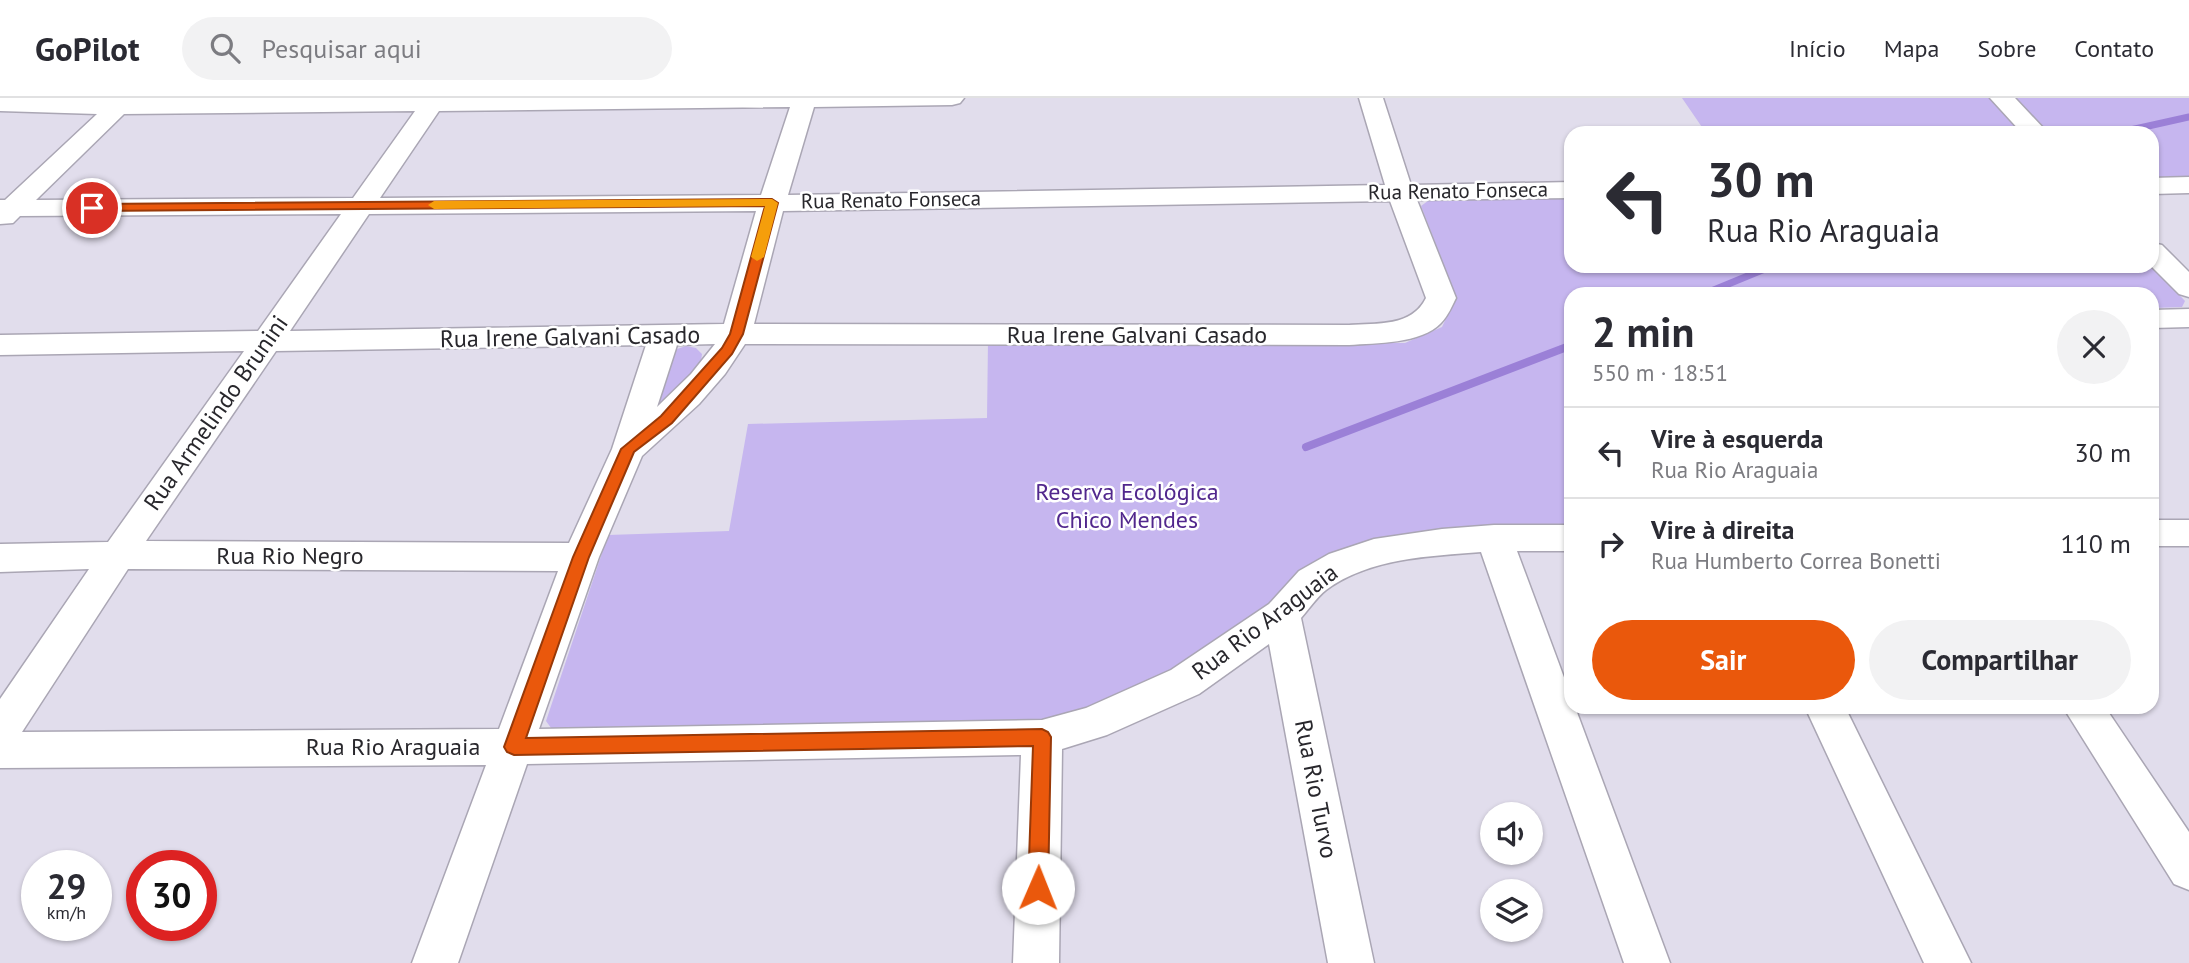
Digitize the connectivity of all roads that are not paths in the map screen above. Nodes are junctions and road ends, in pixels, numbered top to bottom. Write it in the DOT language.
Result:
graph roads {
  1 [pos="952,98"];
  2 [pos="1371,98"];
  3 [pos="2002,98"];
  4 [pos="804,99"];
  5 [pos="435,100"];
  6 [pos="122,102"];
  7 [pos="0,104"];
  8 [pos="2029,126"];
  9 [pos="2189,185"];
  10 [pos="2159,186"];
  11 [pos="1564,190"];
  12 [pos="1400,191"];
  13 [pos="772,203"];
  14 [pos="359,206"];
  15 [pos="4,212"];
  16 [pos="2159,258"];
  17 [pos="2189,288"];
  18 [pos="2159,318"];
  19 [pos="2189,318"];
  20 [pos="736,334"];
  21 [pos="664,337"];
  22 [pos="267,339"];
  23 [pos="0,345"];
  24 [pos="628,449"];
  25 [pos="2159,533"];
  26 [pos="2189,533"];
  27 [pos="1494,538"];
  28 [pos="1564,538"];
  29 [pos="118,555"];
  30 [pos="581,557"];
  31 [pos="0,558"];
  32 [pos="1282,615"];
  33 [pos="1828,714"];
  34 [pos="2088,714"];
  35 [pos="0,732"];
  36 [pos="1042,737"];
  37 [pos="514,747"];
  38 [pos="0,750"];
  39 [pos="2189,869"];
  40 [pos="435,963"];
  41 [pos="1036,963"];
  42 [pos="1351,963"];
  43 [pos="1647,963"];
  44 [pos="1948,963"];
  1 -- 4 [label="street"];
  2 -- 12 [label="street"];
  3 -- 8 [label="street"];
  4 -- 5 [label="street"];
  4 -- 13 [label="street"];
  5 -- 6 [label="street"];
  5 -- 14 [label="street, Rua Armelindo Brunini"];
  6 -- 7 [label="street"];
  6 -- 15 [label="street"];
  9 -- 10 [label="street"];
  11 -- 12 [label="street, Rua Renato Fonseca"];
  12 -- 13 [label="street, Rua Renato Fonseca"];
  12 -- 20 [label="street, Rua Irene Galvani Casado"];
  13 -- 14 [label="street, Rua Renato Fonseca"];
  13 -- 20 [label="street"];
  14 -- 15 [label="street, Rua Renato Fonseca"];
  14 -- 22 [label="street, Rua Armelindo Brunini"];
  16 -- 17 [label="street"];
  18 -- 19 [label="street"];
  20 -- 21 [label="street, Rua Irene Galvani Casado"];
  20 -- 24 [label="street"];
  21 -- 22 [label="street, Rua Irene Galvani Casado"];
  21 -- 24 [label="street"];
  22 -- 23 [label="street, Rua Irene Galvani Casado"];
  22 -- 29 [label="street, Rua Armelindo Brunini"];
  24 -- 30 [label="street"];
  25 -- 26 [label="street"];
  27 -- 28 [label="street, Rua Rio Araguaia"];
  27 -- 32 [label="street, Rua Rio Araguaia"];
  27 -- 43 [label="street"];
  29 -- 30 [label="street, Rua Rio Negro"];
  29 -- 31 [label="street, Rua Rio Negro"];
  29 -- 35 [label="street, Rua Armelindo Brunini"];
  30 -- 37 [label="street"];
  32 -- 36 [label="street, Rua Rio Araguaia"];
  32 -- 42 [label="street, Rua Rio Turvo"];
  33 -- 44 [label="street"];
  34 -- 39 [label="street"];
  36 -- 37 [label="street, Rua Rio Araguaia"];
  36 -- 41 [label="street"];
  37 -- 38 [label="street, Rua Rio Araguaia"];
  37 -- 40 [label="street"];
}
